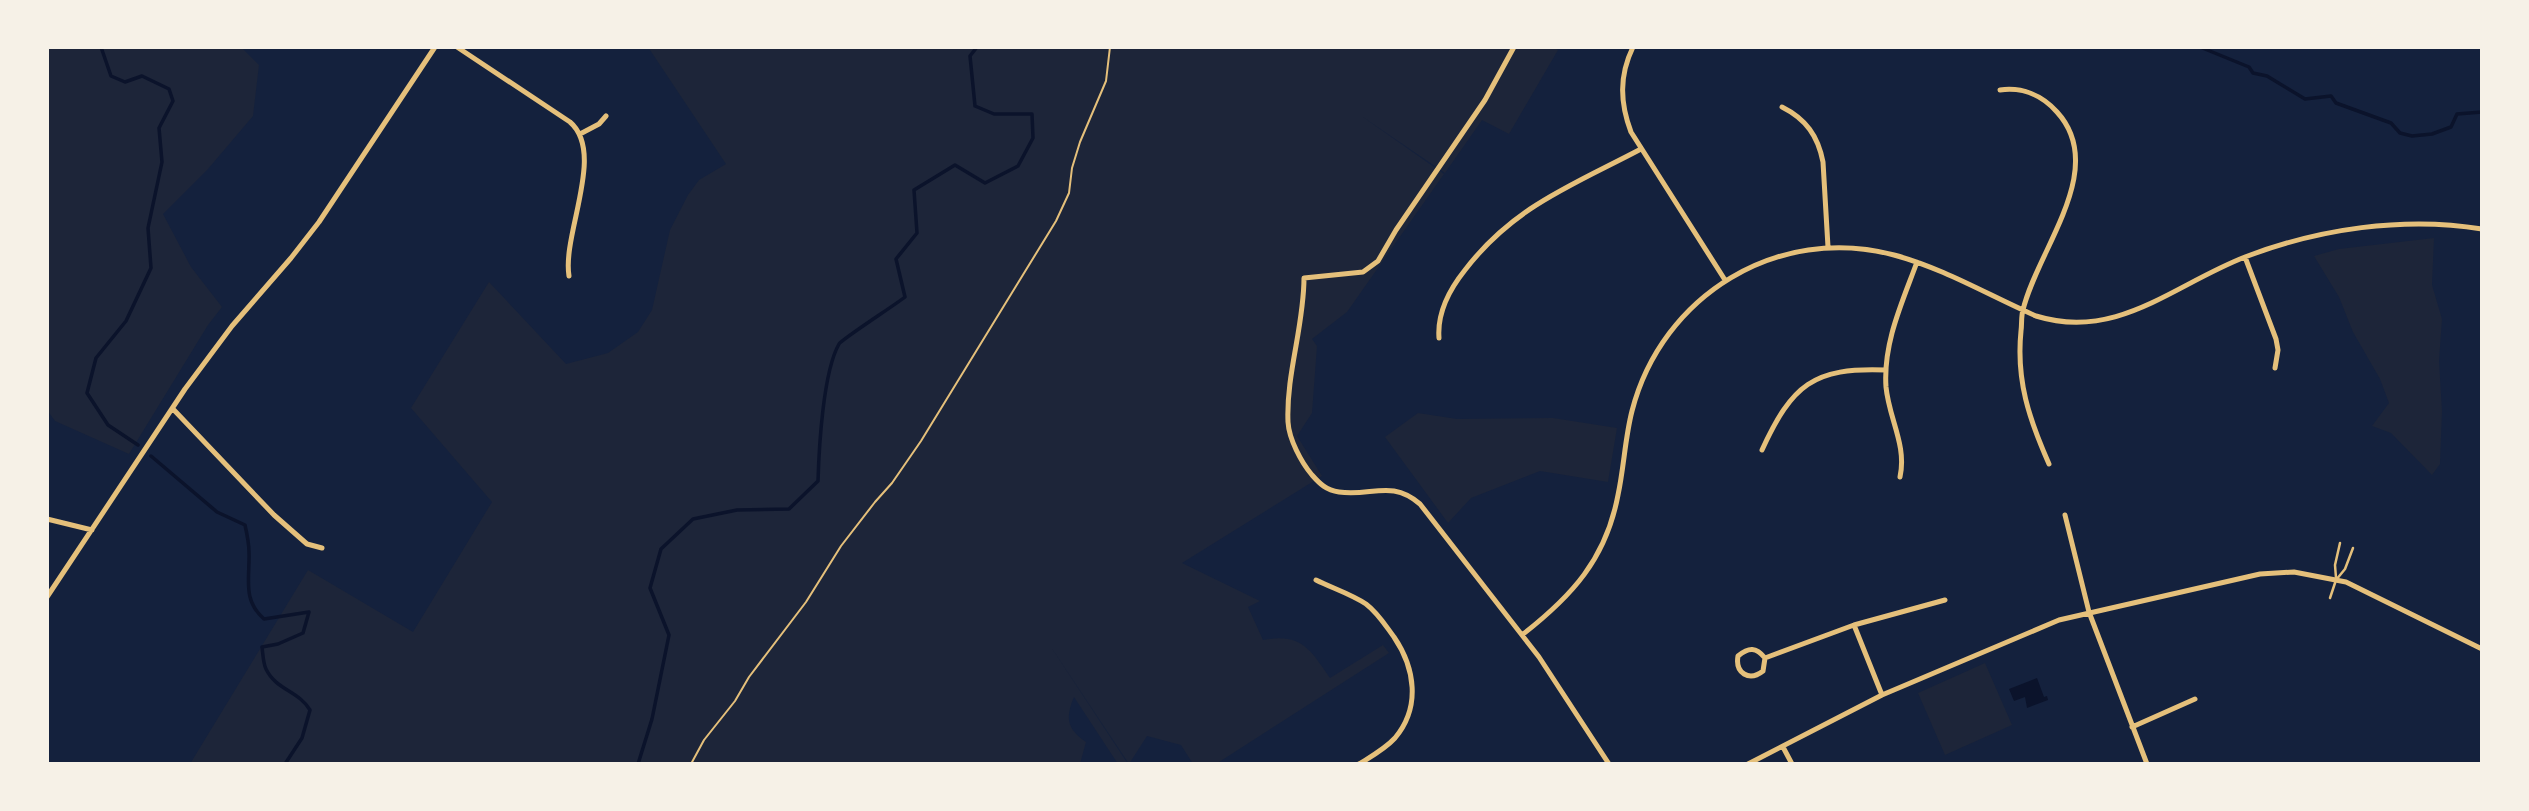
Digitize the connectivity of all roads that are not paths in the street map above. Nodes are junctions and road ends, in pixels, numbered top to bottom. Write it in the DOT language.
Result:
graph roads {
  1 [pos="435,47"];
  2 [pos="457,47"];
  3 [pos="1514,47"];
  4 [pos="1633,47"];
  5 [pos="2000,90"];
  6 [pos="1782,107"];
  7 [pos="606,116"];
  8 [pos="580,134"];
  9 [pos="1641,149"];
  10 [pos="2482,229"];
  11 [pos="1828,247"];
  12 [pos="2245,257"];
  13 [pos="1917,262"];
  14 [pos="569,276"];
  15 [pos="1725,280"];
  16 [pos="2022,310"];
  17 [pos="1439,338"];
  18 [pos="2275,368"];
  19 [pos="1886,370"];
  20 [pos="173,409"];
  21 [pos="1762,450"];
  22 [pos="2049,464"];
  23 [pos="1900,477"];
  24 [pos="2065,514"];
  25 [pos="47,519"];
  26 [pos="92,530"];
  27 [pos="2340,544"];
  28 [pos="322,548"];
  29 [pos="2353,548"];
  30 [pos="1316,580"];
  31 [pos="2336,580"];
  32 [pos="47,597"];
  33 [pos="2330,598"];
  34 [pos="1945,600"];
  35 [pos="2089,612"];
  36 [pos="1854,625"];
  37 [pos="1522,635"];
  38 [pos="2482,649"];
  39 [pos="1765,659"];
  40 [pos="1882,695"];
  41 [pos="2195,699"];
  42 [pos="2132,727"];
  43 [pos="1783,747"];
  44 [pos="1359,764"];
  45 [pos="1609,764"];
  46 [pos="1748,764"];
  47 [pos="1792,764"];
  48 [pos="2147,764"];
  1 -- 20 [label="street"];
  2 -- 8 [label="street"];
  3 -- 37 [label="street"];
  4 -- 9 [label="street"];
  5 -- 16 [label="street"];
  6 -- 11 [label="street"];
  7 -- 8 [label="street"];
  8 -- 14 [label="street"];
  9 -- 15 [label="street"];
  9 -- 17 [label="street"];
  10 -- 12 [label="street"];
  11 -- 13 [label="street"];
  11 -- 15 [label="street"];
  12 -- 16 [label="street"];
  12 -- 18 [label="street"];
  13 -- 16 [label="street"];
  13 -- 19 [label="street"];
  15 -- 37 [label="street"];
  16 -- 22 [label="street"];
  19 -- 21 [label="street"];
  19 -- 23 [label="street"];
  20 -- 26 [label="street"];
  20 -- 28 [label="street"];
  24 -- 35 [label="street"];
  25 -- 26 [label="street"];
  26 -- 32 [label="street"];
  27 -- 31 [label="lane"];
  29 -- 31 [label="lane"];
  30 -- 44 [label="street"];
  31 -- 33 [label="lane"];
  31 -- 35 [label="street"];
  31 -- 38 [label="street"];
  34 -- 36 [label="street"];
  35 -- 40 [label="street"];
  35 -- 42 [label="street"];
  36 -- 39 [label="street"];
  36 -- 40 [label="street"];
  37 -- 45 [label="street"];
  39 -- 39 [label="street"];
  40 -- 43 [label="street"];
  41 -- 42 [label="street"];
  42 -- 48 [label="street"];
  43 -- 46 [label="street"];
  43 -- 47 [label="street"];
}
